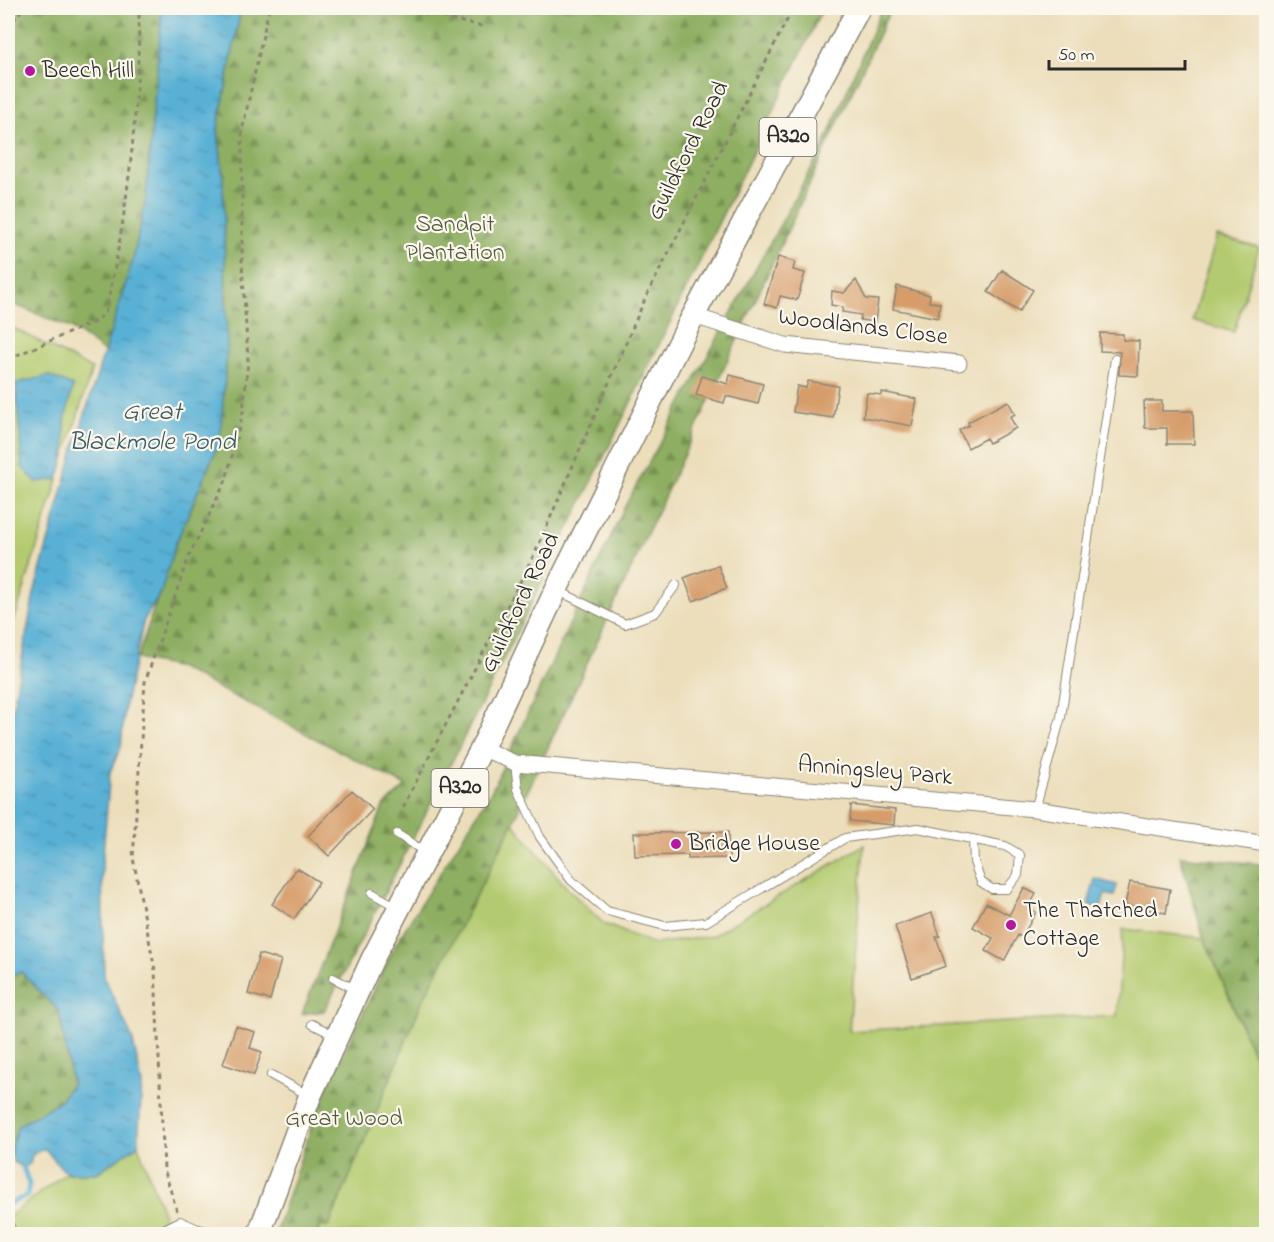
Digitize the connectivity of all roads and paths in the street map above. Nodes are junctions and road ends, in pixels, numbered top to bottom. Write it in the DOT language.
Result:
graph roads {
  1 [pos="23,8"];
  2 [pos="139,8"];
  3 [pos="269,8"];
  4 [pos="398,8"];
  5 [pos="793,8"];
  6 [pos="859,8"];
  7 [pos="486,27"];
  8 [pos="8,28"];
  9 [pos="694,316"];
  10 [pos="8,359"];
  11 [pos="1115,359"];
  12 [pos="958,363"];
  13 [pos="676,585"];
  14 [pos="556,590"];
  15 [pos="482,748"];
  16 [pos="515,763"];
  17 [pos="403,807"];
  18 [pos="1035,809"];
  19 [pos="397,834"];
  20 [pos="973,839"];
  21 [pos="1266,844"];
  22 [pos="426,853"];
  23 [pos="372,893"];
  24 [pos="399,907"];
  25 [pos="333,978"];
  26 [pos="358,991"];
  27 [pos="312,1024"];
  28 [pos="337,1036"];
  29 [pos="271,1075"];
  30 [pos="310,1096"];
  31 [pos="180,1221"];
  32 [pos="8,1222"];
  33 [pos="13,1234"];
  34 [pos="154,1234"];
  35 [pos="221,1234"];
  36 [pos="260,1234"];
  1 -- 8 [label="path"];
  2 -- 10 [label="path"];
  3 -- 31 [label="path"];
  4 -- 7 [label="path"];
  5 -- 17 [label="path, Guildford Road"];
  6 -- 9 [label="main road, Guildford Road / A320"];
  9 -- 12 [label="street, Woodlands Close"];
  9 -- 14 [label="main road, Guildford Road / A320"];
  11 -- 18 [label="lane"];
  13 -- 14 [label="lane"];
  14 -- 15 [label="main road, Guildford Road / A320"];
  15 -- 16 [label="street, Anningsley Park"];
  15 -- 22 [label="main road, Guildford Road / A320"];
  16 -- 18 [label="street, Anningsley Park"];
  16 -- 20 [label="lane"];
  18 -- 21 [label="street, Anningsley Park"];
  19 -- 22 [label="lane"];
  20 -- 20 [label="lane"];
  22 -- 24 [label="main road, Guildford Road / A320"];
  23 -- 24 [label="lane"];
  24 -- 26 [label="main road, Guildford Road / A320"];
  25 -- 26 [label="lane"];
  26 -- 28 [label="main road, Guildford Road / A320"];
  27 -- 28 [label="lane"];
  28 -- 30 [label="main road, Guildford Road / A320"];
  29 -- 30 [label="lane"];
  30 -- 36 [label="main road, Guildford Road / A320"];
  31 -- 34 [label="lane"];
  31 -- 35 [label="lane"];
  32 -- 33 [label="lane"];
}
